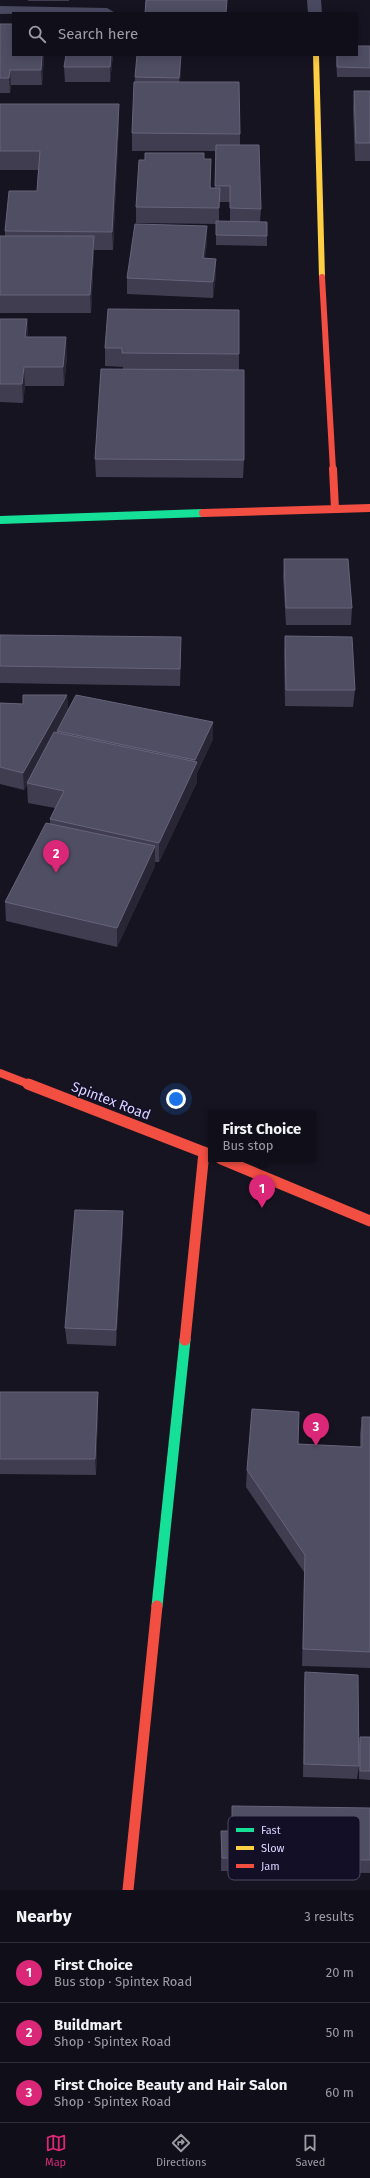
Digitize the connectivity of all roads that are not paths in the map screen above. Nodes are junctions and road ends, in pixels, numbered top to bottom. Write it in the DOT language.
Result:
graph roads {
  1 [pos="314,0"];
  2 [pos="0,10"];
  3 [pos="108,12"];
  4 [pos="315,12"];
  5 [pos="316,56"];
  6 [pos="370,508"];
  7 [pos="335,509"];
  8 [pos="0,520"];
  9 [pos="0,1073"];
  10 [pos="208,1153"];
  11 [pos="229,1162"];
  12 [pos="370,1221"];
  13 [pos="128,1890"];
  1 -- 4 [label="street"];
  2 -- 3 [label="street"];
  5 -- 7 [label="street"];
  6 -- 7 [label="street"];
  7 -- 8 [label="street"];
  9 -- 10 [label="street, Spintex Road"];
  10 -- 13 [label="street"];
  11 -- 12 [label="street"];
}
